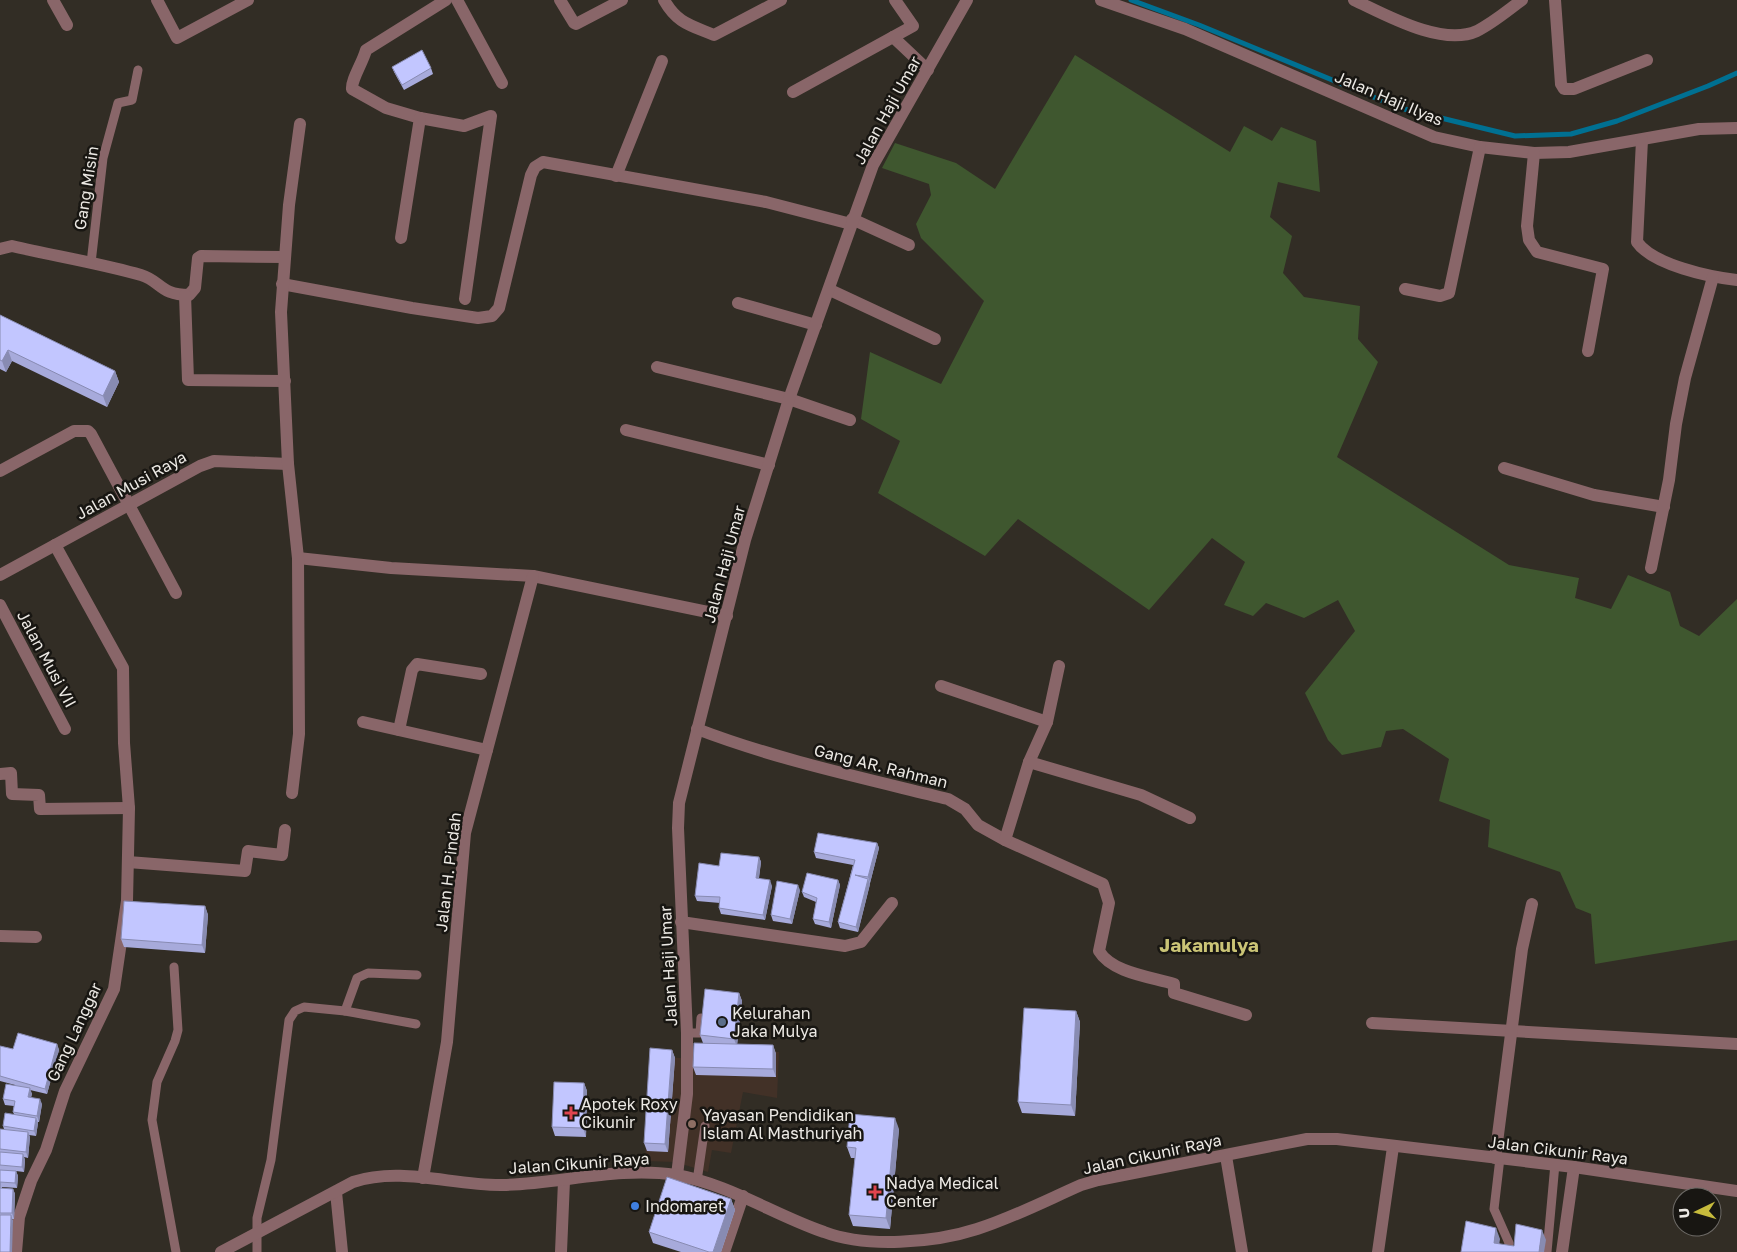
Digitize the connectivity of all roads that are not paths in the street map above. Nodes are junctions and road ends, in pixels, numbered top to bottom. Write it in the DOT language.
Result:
graph roads {
  1 [pos="53,0"];
  2 [pos="157,0"];
  3 [pos="446,0"];
  4 [pos="456,0"];
  5 [pos="560,0"];
  6 [pos="622,0"];
  7 [pos="664,0"];
  8 [pos="781,0"];
  9 [pos="896,0"];
  10 [pos="967,0"];
  11 [pos="1101,0"];
  12 [pos="1354,0"];
  13 [pos="1522,0"];
  14 [pos="1555,0"];
  15 [pos="246,1"];
  16 [pos="1379,5"];
  17 [pos="66,25"];
  18 [pos="893,37"];
  19 [pos="1647,60"];
  20 [pos="662,61"];
  21 [pos="138,70"];
  22 [pos="928,70"];
  23 [pos="502,83"];
  24 [pos="793,92"];
  25 [pos="420,118"];
  26 [pos="300,124"];
  27 [pos="1737,128"];
  28 [pos="1642,140"];
  29 [pos="1480,147"];
  30 [pos="1534,153"];
  31 [pos="616,176"];
  32 [pos="852,222"];
  33 [pos="402,238"];
  34 [pos="909,245"];
  35 [pos="0,249"];
  36 [pos="285,257"];
  37 [pos="90,264"];
  38 [pos="1713,277"];
  39 [pos="1737,280"];
  40 [pos="282,284"];
  41 [pos="1406,289"];
  42 [pos="830,290"];
  43 [pos="185,295"];
  44 [pos="466,298"];
  45 [pos="738,303"];
  46 [pos="816,326"];
  47 [pos="935,339"];
  48 [pos="1588,351"];
  49 [pos="657,367"];
  50 [pos="285,381"];
  51 [pos="789,399"];
  52 [pos="850,420"];
  53 [pos="626,430"];
  54 [pos="288,464"];
  55 [pos="769,465"];
  56 [pos="1504,468"];
  57 [pos="0,471"];
  58 [pos="129,506"];
  59 [pos="1664,507"];
  60 [pos="55,545"];
  61 [pos="298,558"];
  62 [pos="1651,568"];
  63 [pos="0,575"];
  64 [pos="533,576"];
  65 [pos="176,593"];
  66 [pos="0,605"];
  67 [pos="727,616"];
  68 [pos="1060,666"];
  69 [pos="481,674"];
  70 [pos="941,686"];
  71 [pos="363,722"];
  72 [pos="1047,722"];
  73 [pos="66,729"];
  74 [pos="696,729"];
  75 [pos="399,730"];
  76 [pos="486,750"];
  77 [pos="1029,762"];
  78 [pos="0,774"];
  79 [pos="292,793"];
  80 [pos="128,808"];
  81 [pos="1190,818"];
  82 [pos="285,830"];
  83 [pos="1005,840"];
  84 [pos="128,862"];
  85 [pos="892,903"];
  86 [pos="1532,904"];
  87 [pos="681,922"];
  88 [pos="0,936"];
  89 [pos="36,937"];
  90 [pos="174,967"];
  91 [pos="417,975"];
  92 [pos="345,1011"];
  93 [pos="1246,1015"];
  94 [pos="701,1018"];
  95 [pos="1372,1023"];
  96 [pos="416,1024"];
  97 [pos="1512,1031"];
  98 [pos="687,1033"];
  99 [pos="1737,1044"];
  100 [pos="705,1126"];
  101 [pos="1393,1147"];
  102 [pos="1226,1156"];
  103 [pos="1498,1158"];
  104 [pos="1555,1164"];
  105 [pos="1574,1166"];
  106 [pos="677,1176"];
  107 [pos="423,1178"];
  108 [pos="564,1181"];
  109 [pos="697,1181"];
  110 [pos="1737,1191"];
  111 [pos="336,1192"];
  112 [pos="743,1196"];
  113 [pos="256,1233"];
  114 [pos="16,1252"];
  115 [pos="176,1252"];
  116 [pos="221,1252"];
  117 [pos="257,1252"];
  118 [pos="342,1252"];
  119 [pos="561,1252"];
  120 [pos="724,1252"];
  121 [pos="1242,1252"];
  122 [pos="1378,1252"];
  123 [pos="1508,1252"];
  124 [pos="1547,1252"];
  125 [pos="1562,1252"];
  1 -- 17 [label="street"];
  2 -- 15 [label="street"];
  3 -- 25 [label="street"];
  4 -- 23 [label="street"];
  5 -- 6 [label="street"];
  7 -- 8 [label="street"];
  9 -- 18 [label="street"];
  10 -- 22 [label="street, Jalan Haji Umar"];
  11 -- 29 [label="street, Jalan Haji Ilyas"];
  12 -- 16 [label="street"];
  13 -- 16 [label="street"];
  14 -- 19 [label="street"];
  18 -- 22 [label="street"];
  18 -- 24 [label="street"];
  20 -- 31 [label="street"];
  21 -- 37 [label="lane, Gang Misin"];
  22 -- 32 [label="street, Jalan Haji Umar"];
  25 -- 33 [label="street"];
  25 -- 44 [label="street"];
  26 -- 36 [label="street"];
  27 -- 28 [label="street, Jalan Haji Ilyas"];
  28 -- 30 [label="street, Jalan Haji Ilyas"];
  28 -- 38 [label="street"];
  29 -- 30 [label="street, Jalan Haji Ilyas"];
  29 -- 41 [label="street"];
  30 -- 48 [label="street"];
  31 -- 32 [label="street"];
  31 -- 40 [label="street"];
  32 -- 34 [label="street"];
  32 -- 42 [label="street, Jalan Haji Umar"];
  35 -- 37 [label="street"];
  36 -- 40 [label="street"];
  36 -- 43 [label="street"];
  37 -- 43 [label="street"];
  38 -- 39 [label="street"];
  38 -- 59 [label="street"];
  40 -- 50 [label="street"];
  42 -- 46 [label="street, Jalan Haji Umar"];
  42 -- 47 [label="street"];
  43 -- 50 [label="street"];
  45 -- 46 [label="street"];
  46 -- 51 [label="street, Jalan Haji Umar"];
  49 -- 51 [label="street"];
  50 -- 54 [label="street"];
  51 -- 52 [label="street"];
  51 -- 55 [label="street, Jalan Haji Umar"];
  53 -- 55 [label="street"];
  54 -- 58 [label="street, Jalan Musi Raya"];
  54 -- 61 [label="street"];
  55 -- 67 [label="street, Jalan Haji Umar"];
  56 -- 59 [label="street"];
  57 -- 58 [label="street"];
  58 -- 60 [label="street, Jalan Musi Raya"];
  58 -- 65 [label="street"];
  59 -- 62 [label="street"];
  60 -- 63 [label="street, Jalan Musi Raya"];
  60 -- 80 [label="street, Gang Langgar"];
  61 -- 64 [label="street"];
  61 -- 79 [label="street"];
  64 -- 67 [label="street"];
  64 -- 76 [label="street, Jalan H. Pindah"];
  66 -- 73 [label="street, Jalan Musi VII"];
  67 -- 74 [label="street, Jalan Haji Umar"];
  68 -- 72 [label="street"];
  69 -- 75 [label="street"];
  70 -- 72 [label="street"];
  71 -- 75 [label="street"];
  72 -- 77 [label="street"];
  74 -- 83 [label="street, Gang AR. Rahman"];
  74 -- 87 [label="street, Jalan Haji Umar"];
  75 -- 76 [label="street"];
  76 -- 107 [label="street, Jalan H. Pindah"];
  77 -- 81 [label="street"];
  77 -- 83 [label="street"];
  78 -- 80 [label="street"];
  80 -- 84 [label="street, Gang Langgar"];
  82 -- 84 [label="street"];
  83 -- 93 [label="street, Gang AR. Rahman"];
  84 -- 114 [label="street, Gang Langgar"];
  85 -- 87 [label="street"];
  86 -- 97 [label="street"];
  87 -- 98 [label="street, Jalan Haji Umar"];
  88 -- 89 [label="street"];
  90 -- 115 [label="lane"];
  91 -- 92 [label="lane"];
  92 -- 96 [label="lane"];
  92 -- 113 [label="lane"];
  94 -- 98 [label="lane"];
  95 -- 97 [label="street"];
  97 -- 99 [label="street"];
  97 -- 103 [label="street"];
  98 -- 106 [label="street, Jalan Haji Umar"];
  100 -- 109 [label="lane"];
  101 -- 102 [label="street, Jalan Cikunir Raya"];
  101 -- 103 [label="street, Jalan Cikunir Raya"];
  101 -- 122 [label="street"];
  102 -- 112 [label="street, Jalan Cikunir Raya"];
  102 -- 121 [label="street"];
  103 -- 104 [label="street, Jalan Cikunir Raya"];
  103 -- 123 [label="lane"];
  104 -- 105 [label="street, Jalan Cikunir Raya"];
  104 -- 124 [label="lane"];
  105 -- 110 [label="street, Jalan Cikunir Raya"];
  105 -- 125 [label="street"];
  106 -- 108 [label="street, Jalan Cikunir Raya"];
  106 -- 109 [label="street, Jalan Cikunir Raya"];
  107 -- 108 [label="street, Jalan Cikunir Raya"];
  107 -- 111 [label="street, Jalan Cikunir Raya"];
  108 -- 119 [label="street"];
  109 -- 112 [label="street, Jalan Cikunir Raya"];
  111 -- 113 [label="street, Jalan Cikunir Raya"];
  111 -- 118 [label="street"];
  112 -- 120 [label="street"];
  113 -- 116 [label="street, Jalan Cikunir Raya"];
  113 -- 117 [label="lane"];
}
